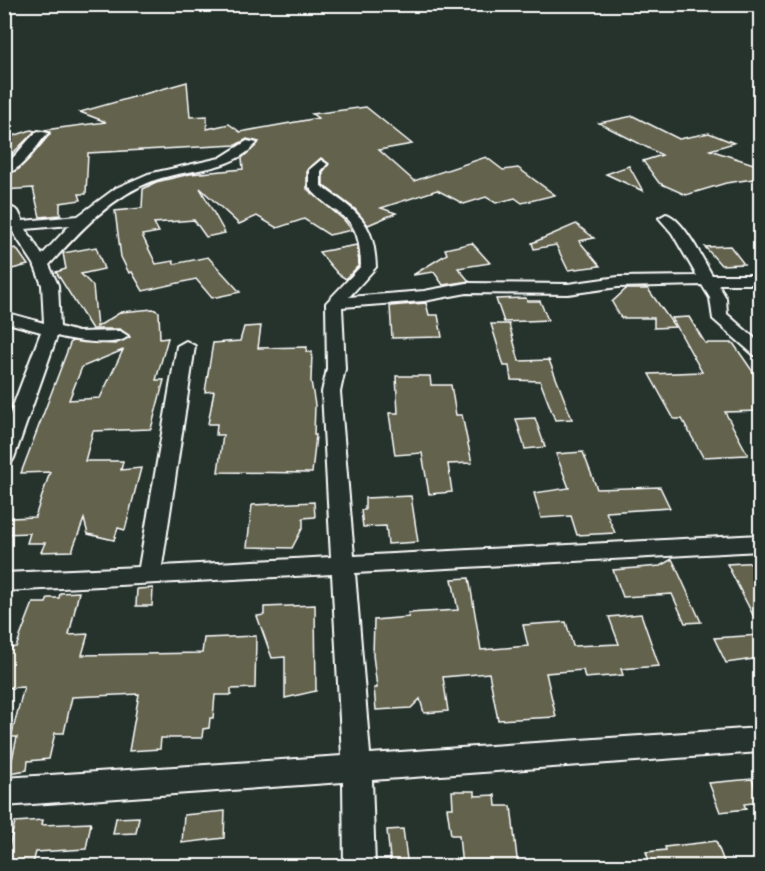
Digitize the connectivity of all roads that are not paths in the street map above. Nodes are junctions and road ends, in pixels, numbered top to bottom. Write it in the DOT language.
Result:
graph roads {
  1 [pos="42,133"];
  2 [pos="251,143"];
  3 [pos="321,164"];
  4 [pos="4,171"];
  5 [pos="4,207"];
  6 [pos="666,218"];
  7 [pos="82,220"];
  8 [pos="11,228"];
  9 [pos="41,264"];
  10 [pos="760,279"];
  11 [pos="707,282"];
  12 [pos="334,303"];
  13 [pos="4,317"];
  14 [pos="50,332"];
  15 [pos="120,336"];
  16 [pos="186,346"];
  17 [pos="760,351"];
  18 [pos="4,458"];
  19 [pos="760,543"];
  20 [pos="343,564"];
  21 [pos="149,575"];
  22 [pos="4,582"];
  23 [pos="760,740"];
  24 [pos="357,766"];
  25 [pos="4,792"];
  26 [pos="360,867"];
  1 -- 4 [label="street"];
  2 -- 7 [label="street"];
  3 -- 12 [label="street"];
  5 -- 8 [label="street"];
  6 -- 11 [label="street"];
  7 -- 8 [label="street"];
  7 -- 9 [label="street"];
  8 -- 9 [label="street"];
  9 -- 14 [label="street"];
  10 -- 11 [label="street"];
  11 -- 12 [label="street"];
  11 -- 17 [label="street"];
  12 -- 20 [label="street"];
  13 -- 14 [label="street"];
  14 -- 15 [label="street"];
  14 -- 18 [label="street"];
  16 -- 21 [label="street"];
  19 -- 20 [label="street"];
  20 -- 21 [label="street"];
  20 -- 24 [label="street"];
  21 -- 22 [label="street"];
  23 -- 24 [label="street"];
  24 -- 25 [label="street"];
  24 -- 26 [label="street"];
}
